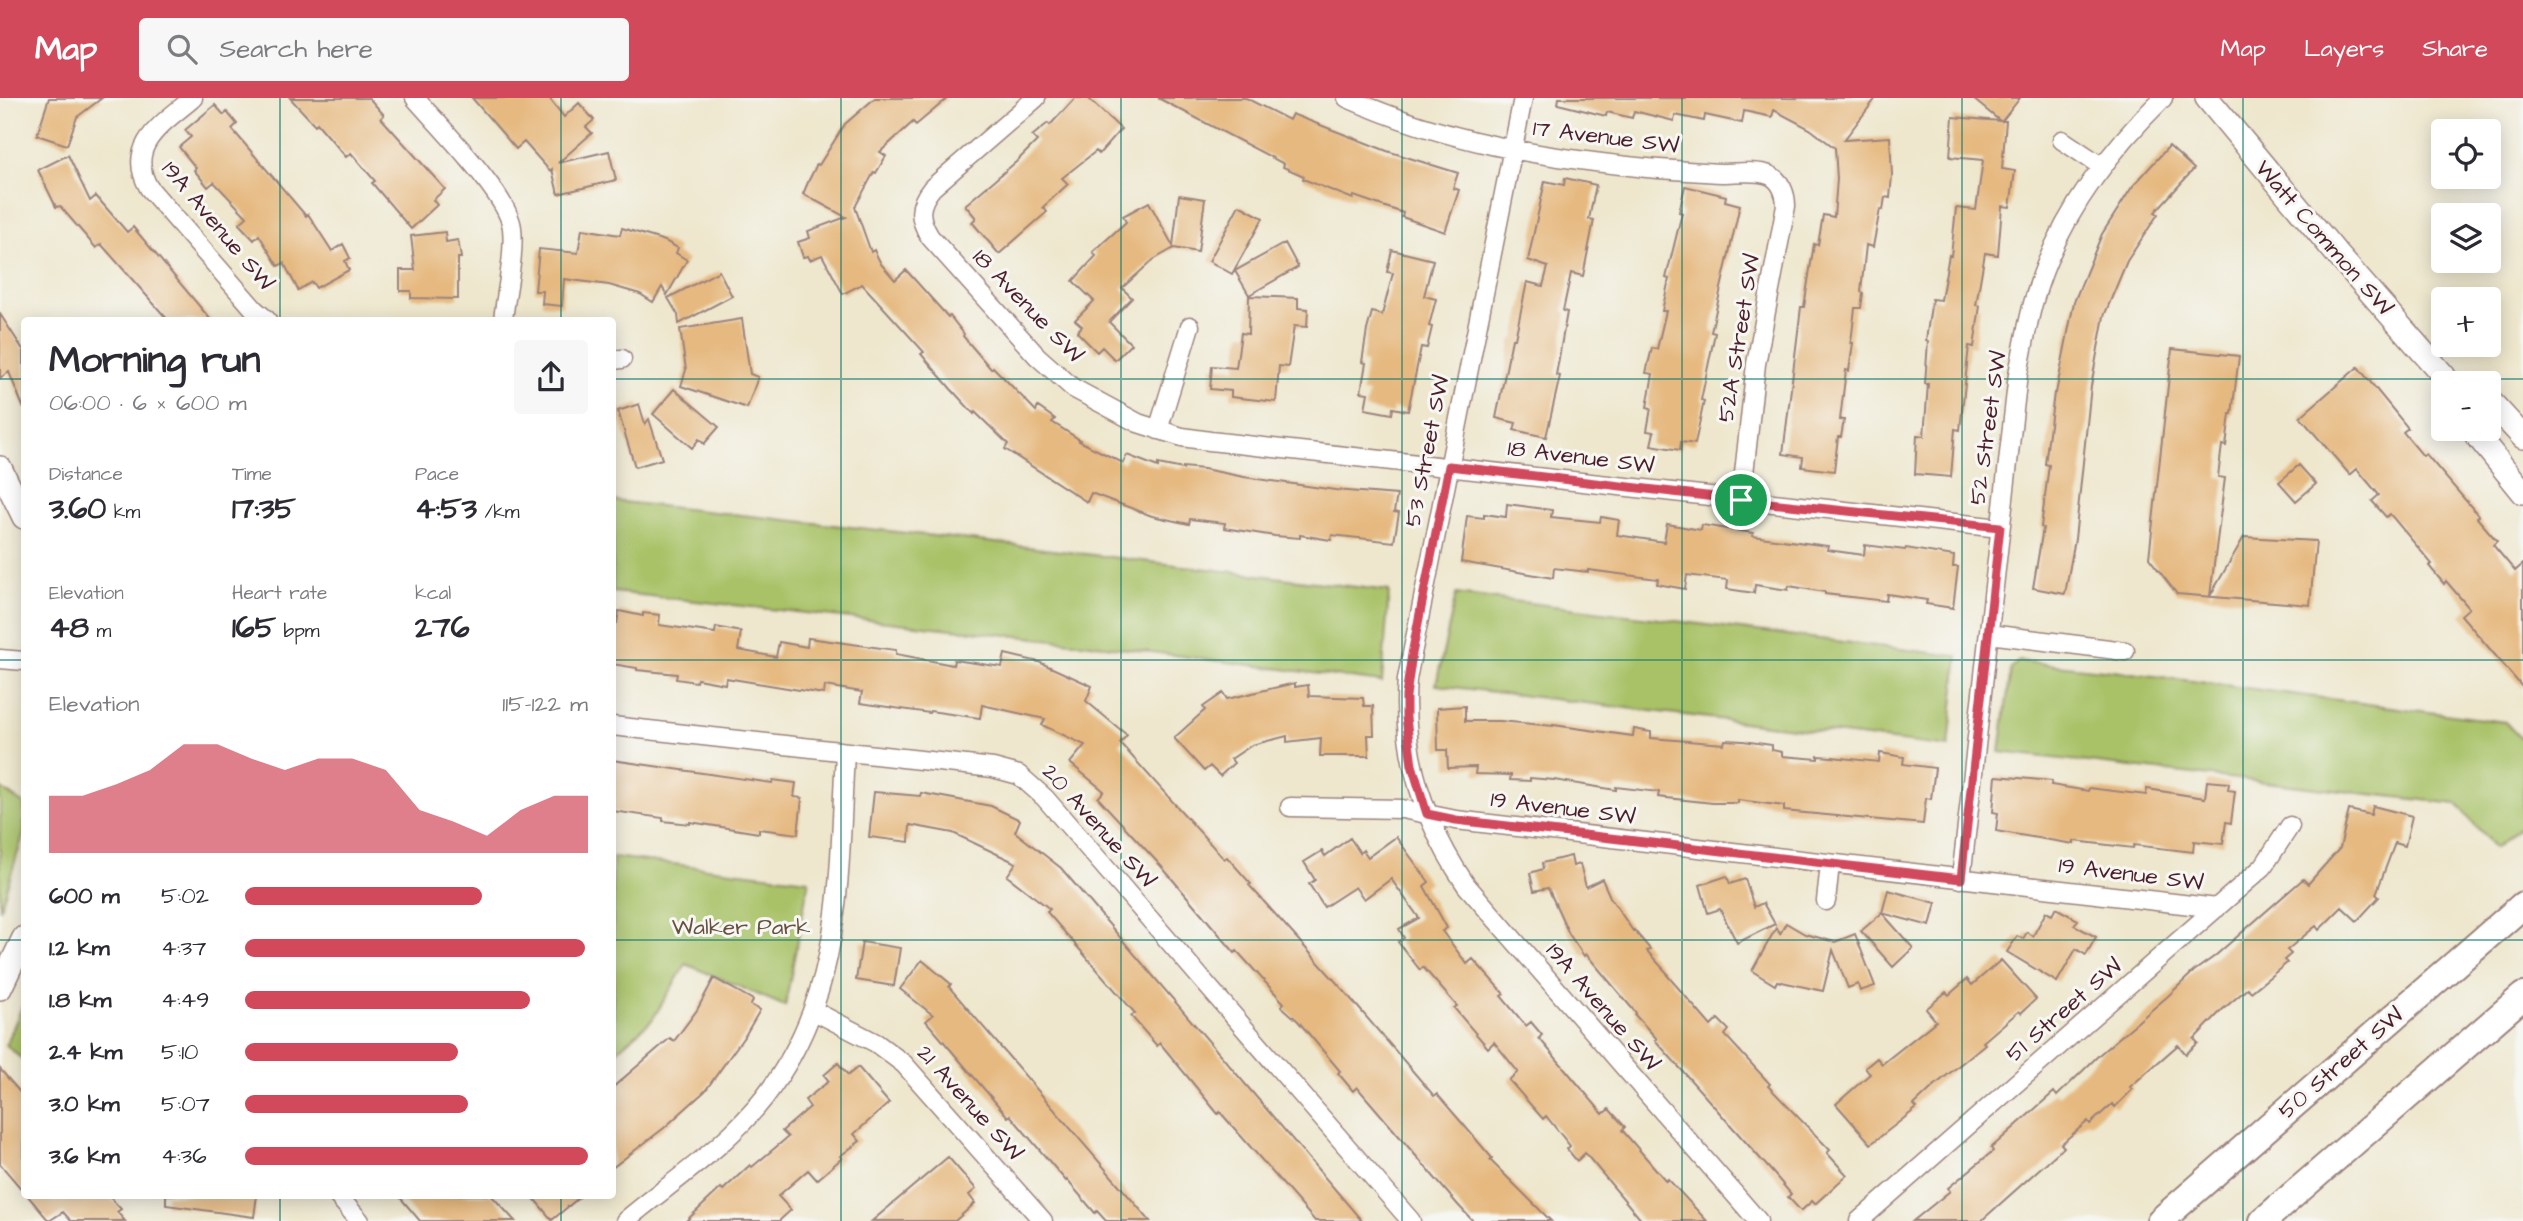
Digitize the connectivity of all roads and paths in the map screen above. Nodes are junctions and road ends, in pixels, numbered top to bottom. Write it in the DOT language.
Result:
graph roads {
  1 [pos="193,98"];
  2 [pos="415,98"];
  3 [pos="1036,98"];
  4 [pos="1347,98"];
  5 [pos="1523,98"];
  6 [pos="2163,98"];
  7 [pos="2207,98"];
  8 [pos="2062,140"];
  9 [pos="1512,151"];
  10 [pos="2101,166"];
  11 [pos="1780,184"];
  12 [pos="263,317"];
  13 [pos="503,317"];
  14 [pos="1190,326"];
  15 [pos="2441,371"];
  16 [pos="2501,413"];
  17 [pos="1158,430"];
  18 [pos="2523,437"];
  19 [pos="2482,441"];
  20 [pos="1449,466"];
  21 [pos="0,468"];
  22 [pos="2523,492"];
  23 [pos="1741,500"];
  24 [pos="21,511"];
  25 [pos="2000,527"];
  26 [pos="1989,634"];
  27 [pos="2125,651"];
  28 [pos="0,659"];
  29 [pos="21,661"];
  30 [pos="616,726"];
  31 [pos="845,753"];
  32 [pos="1290,807"];
  33 [pos="1427,814"];
  34 [pos="2290,826"];
  35 [pos="1830,864"];
  36 [pos="1961,879"];
  37 [pos="1826,901"];
  38 [pos="2523,905"];
  39 [pos="2217,908"];
  40 [pos="21,944"];
  41 [pos="2523,985"];
  42 [pos="0,988"];
  43 [pos="2523,996"];
  44 [pos="814,1011"];
  45 [pos="2483,1032"];
  46 [pos="341,1199"];
  47 [pos="1035,1218"];
  48 [pos="360,1221"];
  49 [pos="625,1221"];
  50 [pos="1410,1221"];
  51 [pos="1758,1221"];
  52 [pos="1859,1221"];
  53 [pos="2160,1221"];
  54 [pos="2263,1221"];
  1 -- 12 [label="street, 19A Avenue SW"];
  2 -- 13 [label="street"];
  3 -- 17 [label="street, 18 Avenue SW"];
  4 -- 9 [label="street, 17 Avenue SW"];
  5 -- 9 [label="street, 53 Street SW"];
  6 -- 10 [label="street, 52 Street SW"];
  7 -- 15 [label="street, Watt Common SW"];
  8 -- 10 [label="street"];
  9 -- 11 [label="street, 17 Avenue SW"];
  9 -- 20 [label="street, 53 Street SW"];
  10 -- 25 [label="street, 52 Street SW"];
  11 -- 23 [label="street, 52A Street SW"];
  14 -- 17 [label="street"];
  16 -- 18 [label="street"];
  17 -- 20 [label="street, 18 Avenue SW"];
  19 -- 22 [label="street"];
  20 -- 23 [label="street, 18 Avenue SW"];
  20 -- 33 [label="street, 53 Street SW"];
  21 -- 24 [label="street"];
  23 -- 25 [label="street, 18 Avenue SW"];
  25 -- 26 [label="street, 52 Street SW"];
  26 -- 27 [label="street"];
  26 -- 36 [label="street, 52 Street SW"];
  28 -- 29 [label="street"];
  30 -- 31 [label="street, 20 Avenue SW"];
  31 -- 44 [label="street"];
  31 -- 50 [label="street, 20 Avenue SW"];
  32 -- 33 [label="street, 19 Avenue SW"];
  33 -- 35 [label="street, 19 Avenue SW"];
  33 -- 51 [label="street, 19A Avenue SW"];
  34 -- 39 [label="street, 51 Street SW"];
  35 -- 36 [label="street, 19 Avenue SW"];
  35 -- 37 [label="street"];
  36 -- 39 [label="street, 19 Avenue SW"];
  38 -- 53 [label="main road, 50 Street SW"];
  39 -- 52 [label="street, 51 Street SW"];
  40 -- 42 [label="street"];
  41 -- 45 [label="main road"];
  43 -- 45 [label="main road"];
  44 -- 47 [label="street, 21 Avenue SW"];
  44 -- 49 [label="street"];
  45 -- 54 [label="main road"];
  46 -- 48 [label="street"];
}
